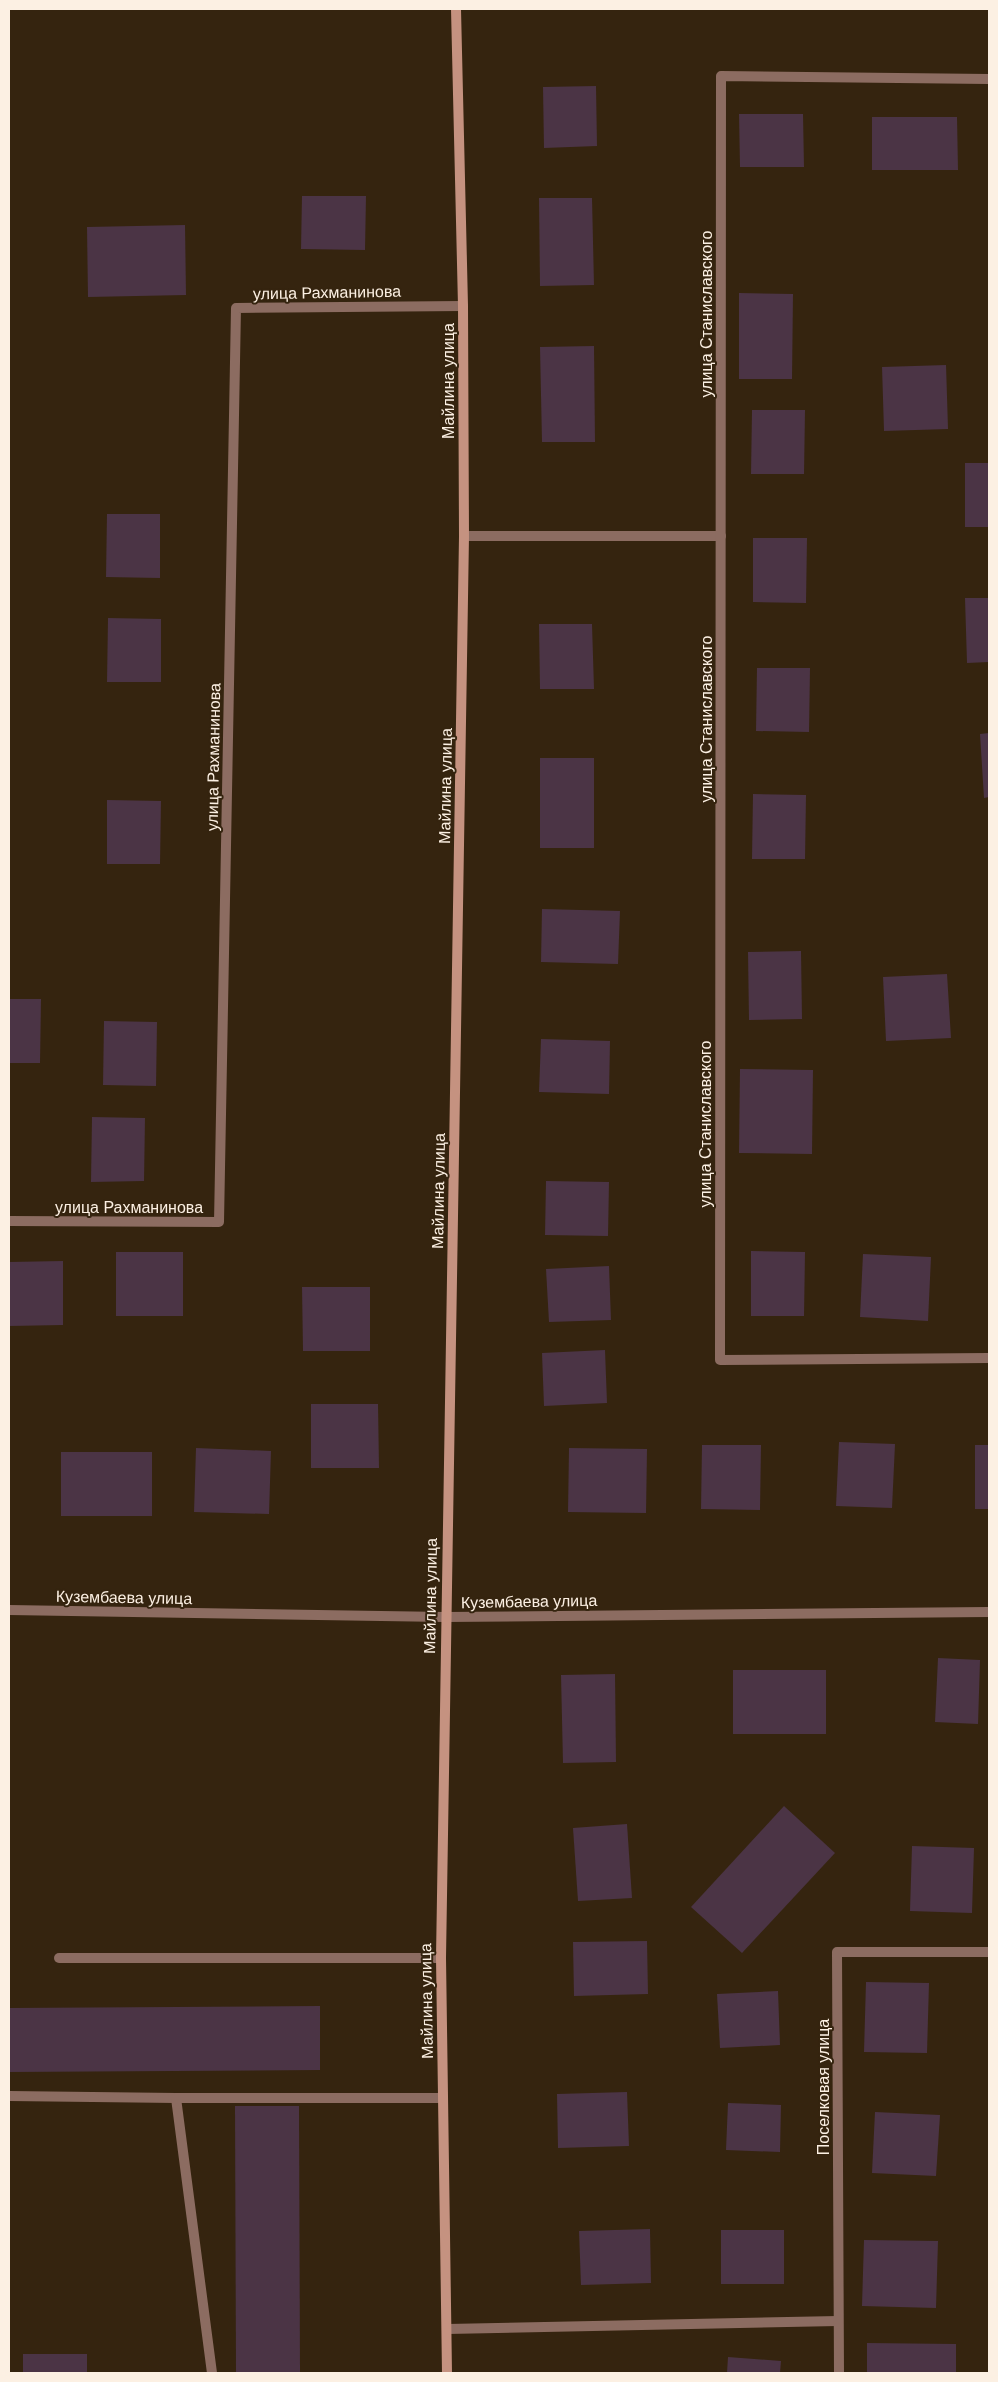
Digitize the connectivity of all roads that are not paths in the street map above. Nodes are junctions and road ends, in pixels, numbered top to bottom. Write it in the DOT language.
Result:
graph roads {
  1 [pos="456,9"];
  2 [pos="989,79"];
  3 [pos="463,306"];
  4 [pos="464,536"];
  5 [pos="721,536"];
  6 [pos="9,1221"];
  7 [pos="989,1358"];
  8 [pos="9,1610"];
  9 [pos="989,1612"];
  10 [pos="445,1617"];
  11 [pos="989,1952"];
  12 [pos="59,1958"];
  13 [pos="441,1958"];
  14 [pos="9,2096"];
  15 [pos="176,2098"];
  16 [pos="442,2098"];
  17 [pos="838,2321"];
  18 [pos="447,2329"];
  19 [pos="212,2373"];
  20 [pos="447,2373"];
  21 [pos="838,2373"];
  1 -- 3 [label="main road, Майлина улица"];
  2 -- 5 [label="street, улица Станиславского"];
  3 -- 4 [label="main road, Майлина улица"];
  3 -- 6 [label="street, улица Рахманинова"];
  4 -- 5 [label="street"];
  4 -- 10 [label="main road, Майлина улица"];
  5 -- 7 [label="street, улица Станиславского"];
  8 -- 10 [label="street, Кузембаева улица"];
  9 -- 10 [label="street, Кузембаева улица"];
  10 -- 13 [label="main road, Майлина улица"];
  11 -- 17 [label="street, Поселковая улица"];
  12 -- 13 [label="street"];
  13 -- 16 [label="main road, Майлина улица"];
  14 -- 15 [label="street"];
  15 -- 16 [label="street"];
  15 -- 19 [label="street"];
  16 -- 18 [label="main road, Майлина улица"];
  17 -- 18 [label="street"];
  17 -- 21 [label="street, Поселковая улица"];
  18 -- 20 [label="main road, Майлина улица"];
}
